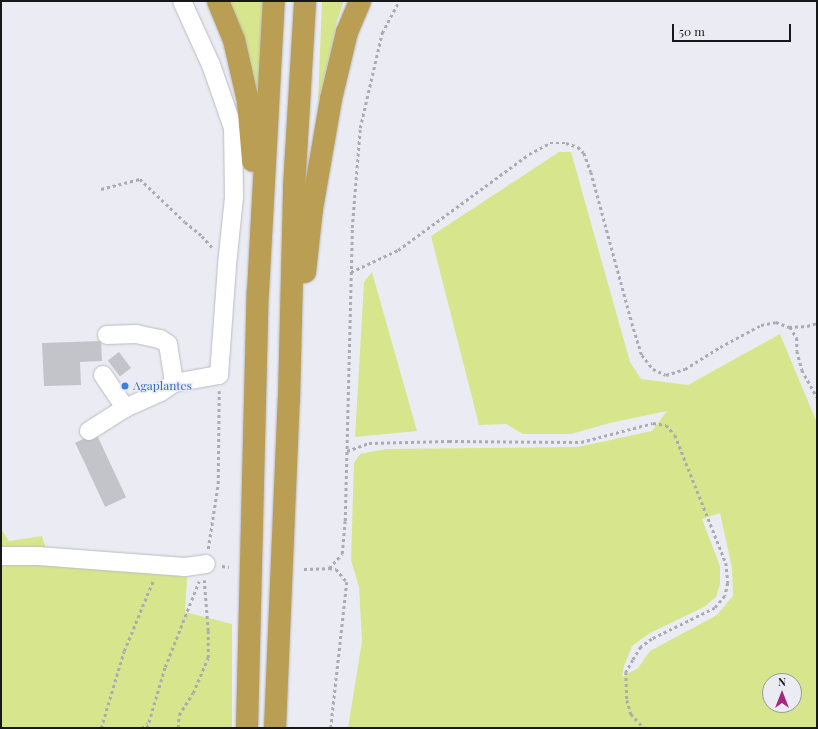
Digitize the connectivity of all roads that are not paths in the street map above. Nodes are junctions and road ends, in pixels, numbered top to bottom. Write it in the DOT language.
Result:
graph roads {
  1 [pos="182,1"];
  2 [pos="218,1"];
  3 [pos="274,1"];
  4 [pos="305,1"];
  5 [pos="360,1"];
  6 [pos="258,292"];
  7 [pos="107,335"];
  8 [pos="103,375"];
  9 [pos="174,383"];
  10 [pos="289,399"];
  11 [pos="125,408"];
  12 [pos="89,431"];
  13 [pos="1,556"];
  14 [pos="206,564"];
  15 [pos="247,728"];
  16 [pos="275,728"];
  1 -- 9 [label="lane"];
  2 -- 6 [label="highway"];
  3 -- 6 [label="highway"];
  4 -- 10 [label="highway"];
  5 -- 10 [label="highway"];
  6 -- 15 [label="highway"];
  7 -- 9 [label="lane"];
  8 -- 11 [label="lane"];
  9 -- 11 [label="lane"];
  10 -- 16 [label="highway"];
  11 -- 12 [label="lane"];
  13 -- 14 [label="lane"];
}
